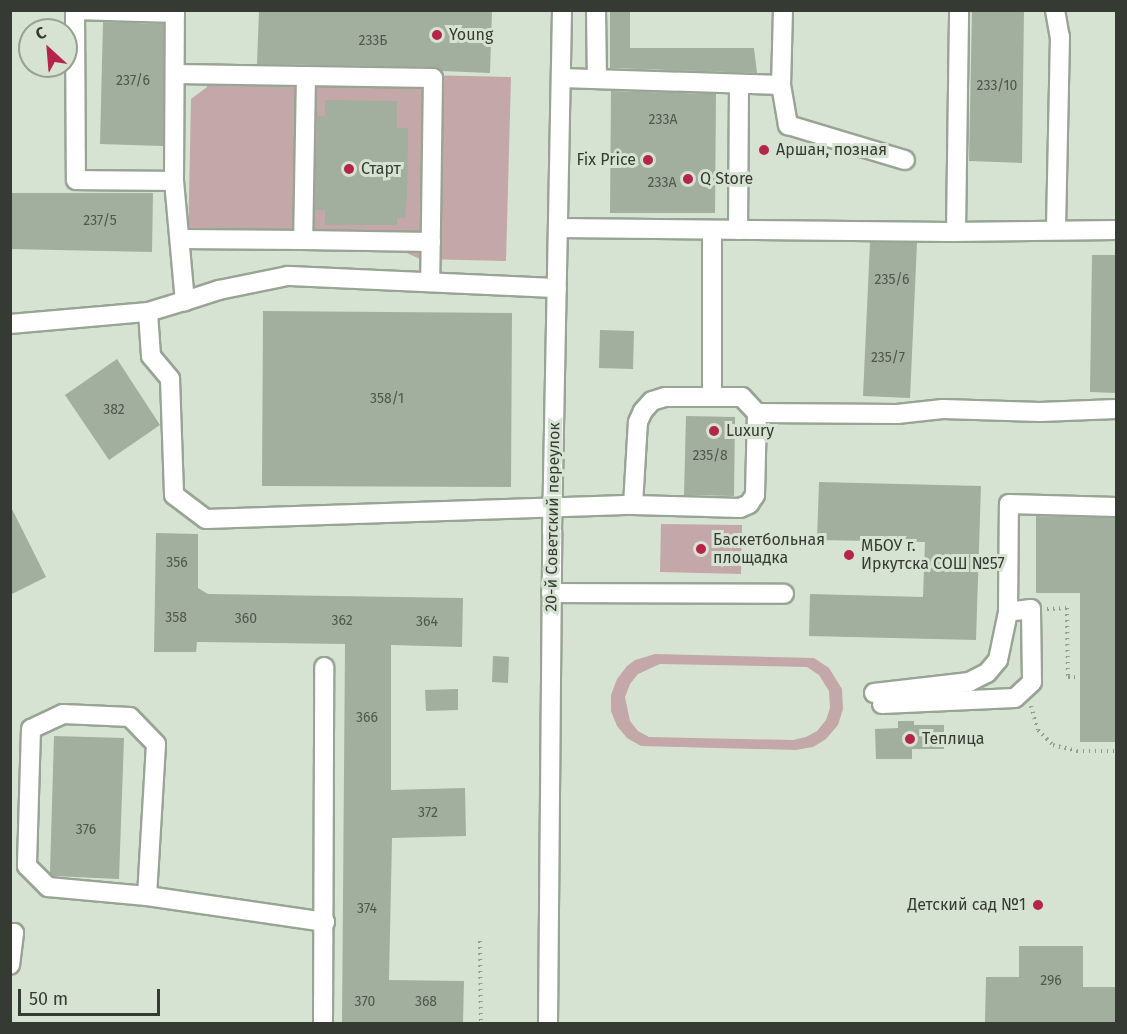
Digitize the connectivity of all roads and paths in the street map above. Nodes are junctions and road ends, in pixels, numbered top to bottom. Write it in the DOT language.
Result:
graph roads {
  1 [pos="562,10"];
  2 [pos="596,10"];
  3 [pos="783,10"];
  4 [pos="959,10"];
  5 [pos="1055,10"];
  6 [pos="175,12"];
  7 [pos="176,74"];
  8 [pos="306,76"];
  9 [pos="561,78"];
  10 [pos="597,79"];
  11 [pos="739,85"];
  12 [pos="782,85"];
  13 [pos="905,159"];
  14 [pos="174,181"];
  15 [pos="558,228"];
  16 [pos="712,230"];
  17 [pos="738,230"];
  18 [pos="1056,230"];
  19 [pos="1116,230"];
  20 [pos="956,232"];
  21 [pos="180,239"];
  22 [pos="303,240"];
  23 [pos="431,242"];
  24 [pos="430,282"];
  25 [pos="557,288"];
  26 [pos="185,301"];
  27 [pos="148,312"];
  28 [pos="10,324"];
  29 [pos="712,397"];
  30 [pos="1116,409"];
  31 [pos="757,413"];
  32 [pos="633,505"];
  33 [pos="1116,507"];
  34 [pos="553,508"];
  35 [pos="551,594"];
  36 [pos="784,594"];
  37 [pos="1031,609"];
  38 [pos="1008,612"];
  39 [pos="324,667"];
  40 [pos="1080,677"];
  41 [pos="1032,682"];
  42 [pos="1116,751"];
  43 [pos="147,897"];
  44 [pos="325,922"];
  45 [pos="10,933"];
  46 [pos="480,941"];
  47 [pos="10,965"];
  48 [pos="323,1023"];
  49 [pos="481,1023"];
  50 [pos="548,1023"];
  1 -- 9 [label="street, 20-й Советский переулок"];
  2 -- 10 [label="street"];
  3 -- 12 [label="street"];
  4 -- 20 [label="street"];
  5 -- 18 [label="street"];
  6 -- 7 [label="street"];
  6 -- 14 [label="street"];
  7 -- 8 [label="street"];
  7 -- 14 [label="street"];
  8 -- 22 [label="street"];
  8 -- 23 [label="street"];
  9 -- 10 [label="street"];
  9 -- 15 [label="street, 20-й Советский переулок"];
  10 -- 11 [label="street"];
  11 -- 12 [label="street"];
  11 -- 17 [label="street"];
  12 -- 13 [label="street"];
  14 -- 21 [label="street"];
  15 -- 16 [label="street"];
  15 -- 25 [label="street, 20-й Советский переулок"];
  16 -- 17 [label="street"];
  16 -- 29 [label="street"];
  17 -- 20 [label="street"];
  18 -- 19 [label="street"];
  18 -- 20 [label="street"];
  21 -- 22 [label="street"];
  21 -- 26 [label="street"];
  22 -- 23 [label="street"];
  23 -- 24 [label="street"];
  24 -- 25 [label="street"];
  24 -- 26 [label="street"];
  25 -- 34 [label="street, 20-й Советский переулок"];
  26 -- 27 [label="street"];
  27 -- 28 [label="street"];
  27 -- 34 [label="street"];
  29 -- 31 [label="street"];
  29 -- 32 [label="street"];
  30 -- 31 [label="street"];
  31 -- 32 [label="street"];
  32 -- 34 [label="street"];
  33 -- 38 [label="street"];
  34 -- 35 [label="street, 20-й Советский переулок"];
  35 -- 36 [label="street"];
  35 -- 50 [label="street, 20-й Советский переулок"];
  37 -- 38 [label="street"];
  37 -- 40 [label="path"];
  37 -- 41 [label="street"];
  38 -- 41 [label="street"];
  39 -- 44 [label="street"];
  41 -- 42 [label="path"];
  43 -- 43 [label="street"];
  43 -- 44 [label="street"];
  44 -- 48 [label="street"];
  45 -- 47 [label="street"];
  46 -- 49 [label="path"];
}
